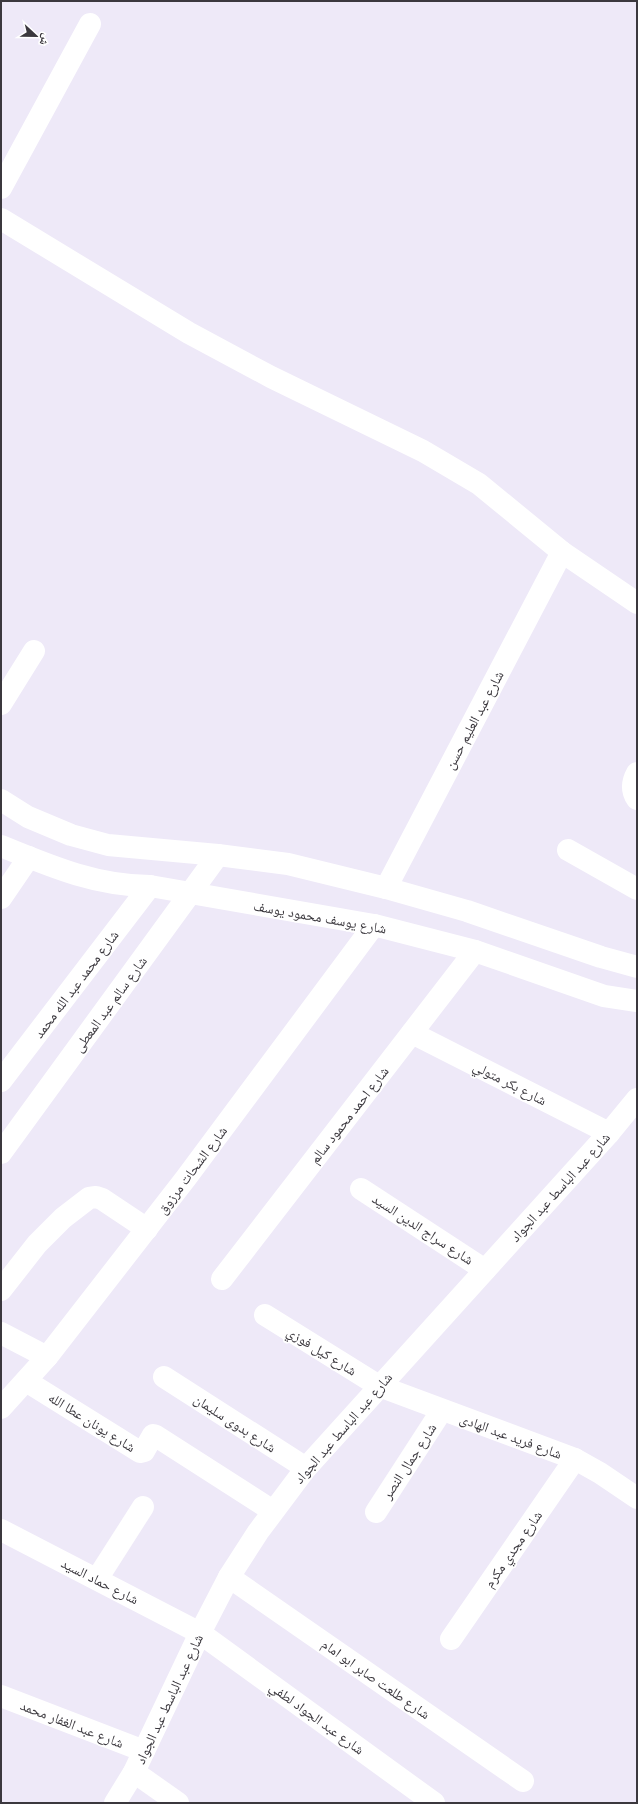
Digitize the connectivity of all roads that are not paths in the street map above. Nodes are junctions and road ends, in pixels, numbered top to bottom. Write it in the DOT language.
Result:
graph roads {
  1 [pos="90,24"];
  2 [pos="1,188"];
  3 [pos="1,219"];
  4 [pos="562,552"];
  5 [pos="637,603"];
  6 [pos="34,651"];
  7 [pos="1,704"];
  8 [pos="637,773"];
  9 [pos="637,799"];
  10 [pos="1,800"];
  11 [pos="1,846"];
  12 [pos="568,850"];
  13 [pos="218,855"];
  14 [pos="29,857"];
  15 [pos="150,886"];
  16 [pos="386,888"];
  17 [pos="637,889"];
  18 [pos="190,894"];
  19 [pos="1,898"];
  20 [pos="374,925"];
  21 [pos="475,951"];
  22 [pos="637,967"];
  23 [pos="637,1002"];
  24 [pos="412,1033"];
  25 [pos="1,1081"];
  26 [pos="637,1098"];
  27 [pos="609,1133"];
  28 [pos="1,1153"];
  29 [pos="361,1189"];
  30 [pos="147,1229"];
  31 [pos="485,1270"];
  32 [pos="222,1279"];
  33 [pos="1,1290"];
  34 [pos="265,1315"];
  35 [pos="1,1333"];
  36 [pos="48,1357"];
  37 [pos="164,1377"];
  38 [pos="26,1381"];
  39 [pos="379,1386"];
  40 [pos="1,1408"];
  41 [pos="442,1410"];
  42 [pos="575,1459"];
  43 [pos="306,1468"];
  44 [pos="637,1498"];
  45 [pos="142,1507"];
  46 [pos="273,1512"];
  47 [pos="376,1512"];
  48 [pos="1,1530"];
  49 [pos="229,1577"];
  50 [pos="97,1579"];
  51 [pos="200,1633"];
  52 [pos="450,1639"];
  53 [pos="1,1696"];
  54 [pos="144,1751"];
  55 [pos="134,1772"];
  56 [pos="523,1781"];
  57 [pos="115,1803"];
  58 [pos="178,1803"];
  59 [pos="434,1803"];
  1 -- 2 [label="street"];
  3 -- 4 [label="street"];
  4 -- 5 [label="street"];
  4 -- 16 [label="street, شارع عبد العليم حسن"];
  6 -- 7 [label="street"];
  8 -- 9 [label="street"];
  10 -- 13 [label="street"];
  11 -- 14 [label="street, شارع يوسف محمود يوسف"];
  12 -- 17 [label="street"];
  13 -- 16 [label="street"];
  13 -- 18 [label="street, شارع سالم عبد المعطى"];
  14 -- 15 [label="street, شارع يوسف محمود يوسف"];
  14 -- 19 [label="street"];
  15 -- 18 [label="street, شارع يوسف محمود يوسف"];
  15 -- 25 [label="street, شارع محمد عبد الله محمد"];
  16 -- 22 [label="street"];
  18 -- 20 [label="street, شارع يوسف محمود يوسف"];
  18 -- 28 [label="street, شارع سالم عبد المعطى"];
  20 -- 21 [label="street, شارع يوسف محمود يوسف"];
  20 -- 30 [label="street, شارع الشحات مرزوق"];
  21 -- 23 [label="street, شارع يوسف محمود يوسف"];
  21 -- 24 [label="street, شارع احمد محمود سالم"];
  24 -- 27 [label="street, شارع بكر متولي"];
  24 -- 32 [label="street, شارع احمد محمود سالم"];
  26 -- 27 [label="street, شارع عبد الباسط عبد الجواد"];
  27 -- 31 [label="street, شارع عبد الباسط عبد الجواد"];
  29 -- 31 [label="street, شارع سراج الدين السيد"];
  30 -- 33 [label="street"];
  30 -- 36 [label="street, شارع الشحات مرزوق"];
  31 -- 39 [label="street, شارع عبد الباسط عبد الجواد"];
  34 -- 39 [label="street, شارع كيل فوزي"];
  35 -- 36 [label="street"];
  36 -- 38 [label="street, شارع الشحات مرزوق"];
  37 -- 43 [label="street, شارع بدوى سليمان"];
  38 -- 40 [label="street, شارع الشحات مرزوق"];
  38 -- 46 [label="street, شارع يونان عطا الله"];
  39 -- 41 [label="street, شارع فريد عبد الهادى"];
  39 -- 43 [label="street, شارع عبد الباسط عبد الجواد"];
  41 -- 42 [label="street, شارع فريد عبد الهادى"];
  41 -- 47 [label="street, شارع جمال النصر"];
  42 -- 44 [label="street, شارع فريد عبد الهادى"];
  42 -- 52 [label="street, شارع مجدي مكرم"];
  43 -- 46 [label="street, شارع عبد الباسط عبد الجواد"];
  45 -- 50 [label="street"];
  46 -- 49 [label="street, شارع عبد الباسط عبد الجواد"];
  48 -- 50 [label="street, شارع حماد السيد"];
  49 -- 51 [label="street, شارع عبد الباسط عبد الجواد"];
  49 -- 56 [label="street, شارع طلعت صابر ابو امام"];
  50 -- 51 [label="street, شارع حماد السيد"];
  51 -- 54 [label="street, شارع عبد الباسط عبد الجواد"];
  51 -- 59 [label="street, شارع عبد الجواد لطفي"];
  53 -- 54 [label="street, شارع عبد الغفار محمد"];
  54 -- 55 [label="street, شارع عبد الباسط عبد الجواد"];
  55 -- 57 [label="street, شارع عبد الباسط عبد الجواد"];
  55 -- 58 [label="street"];
}
